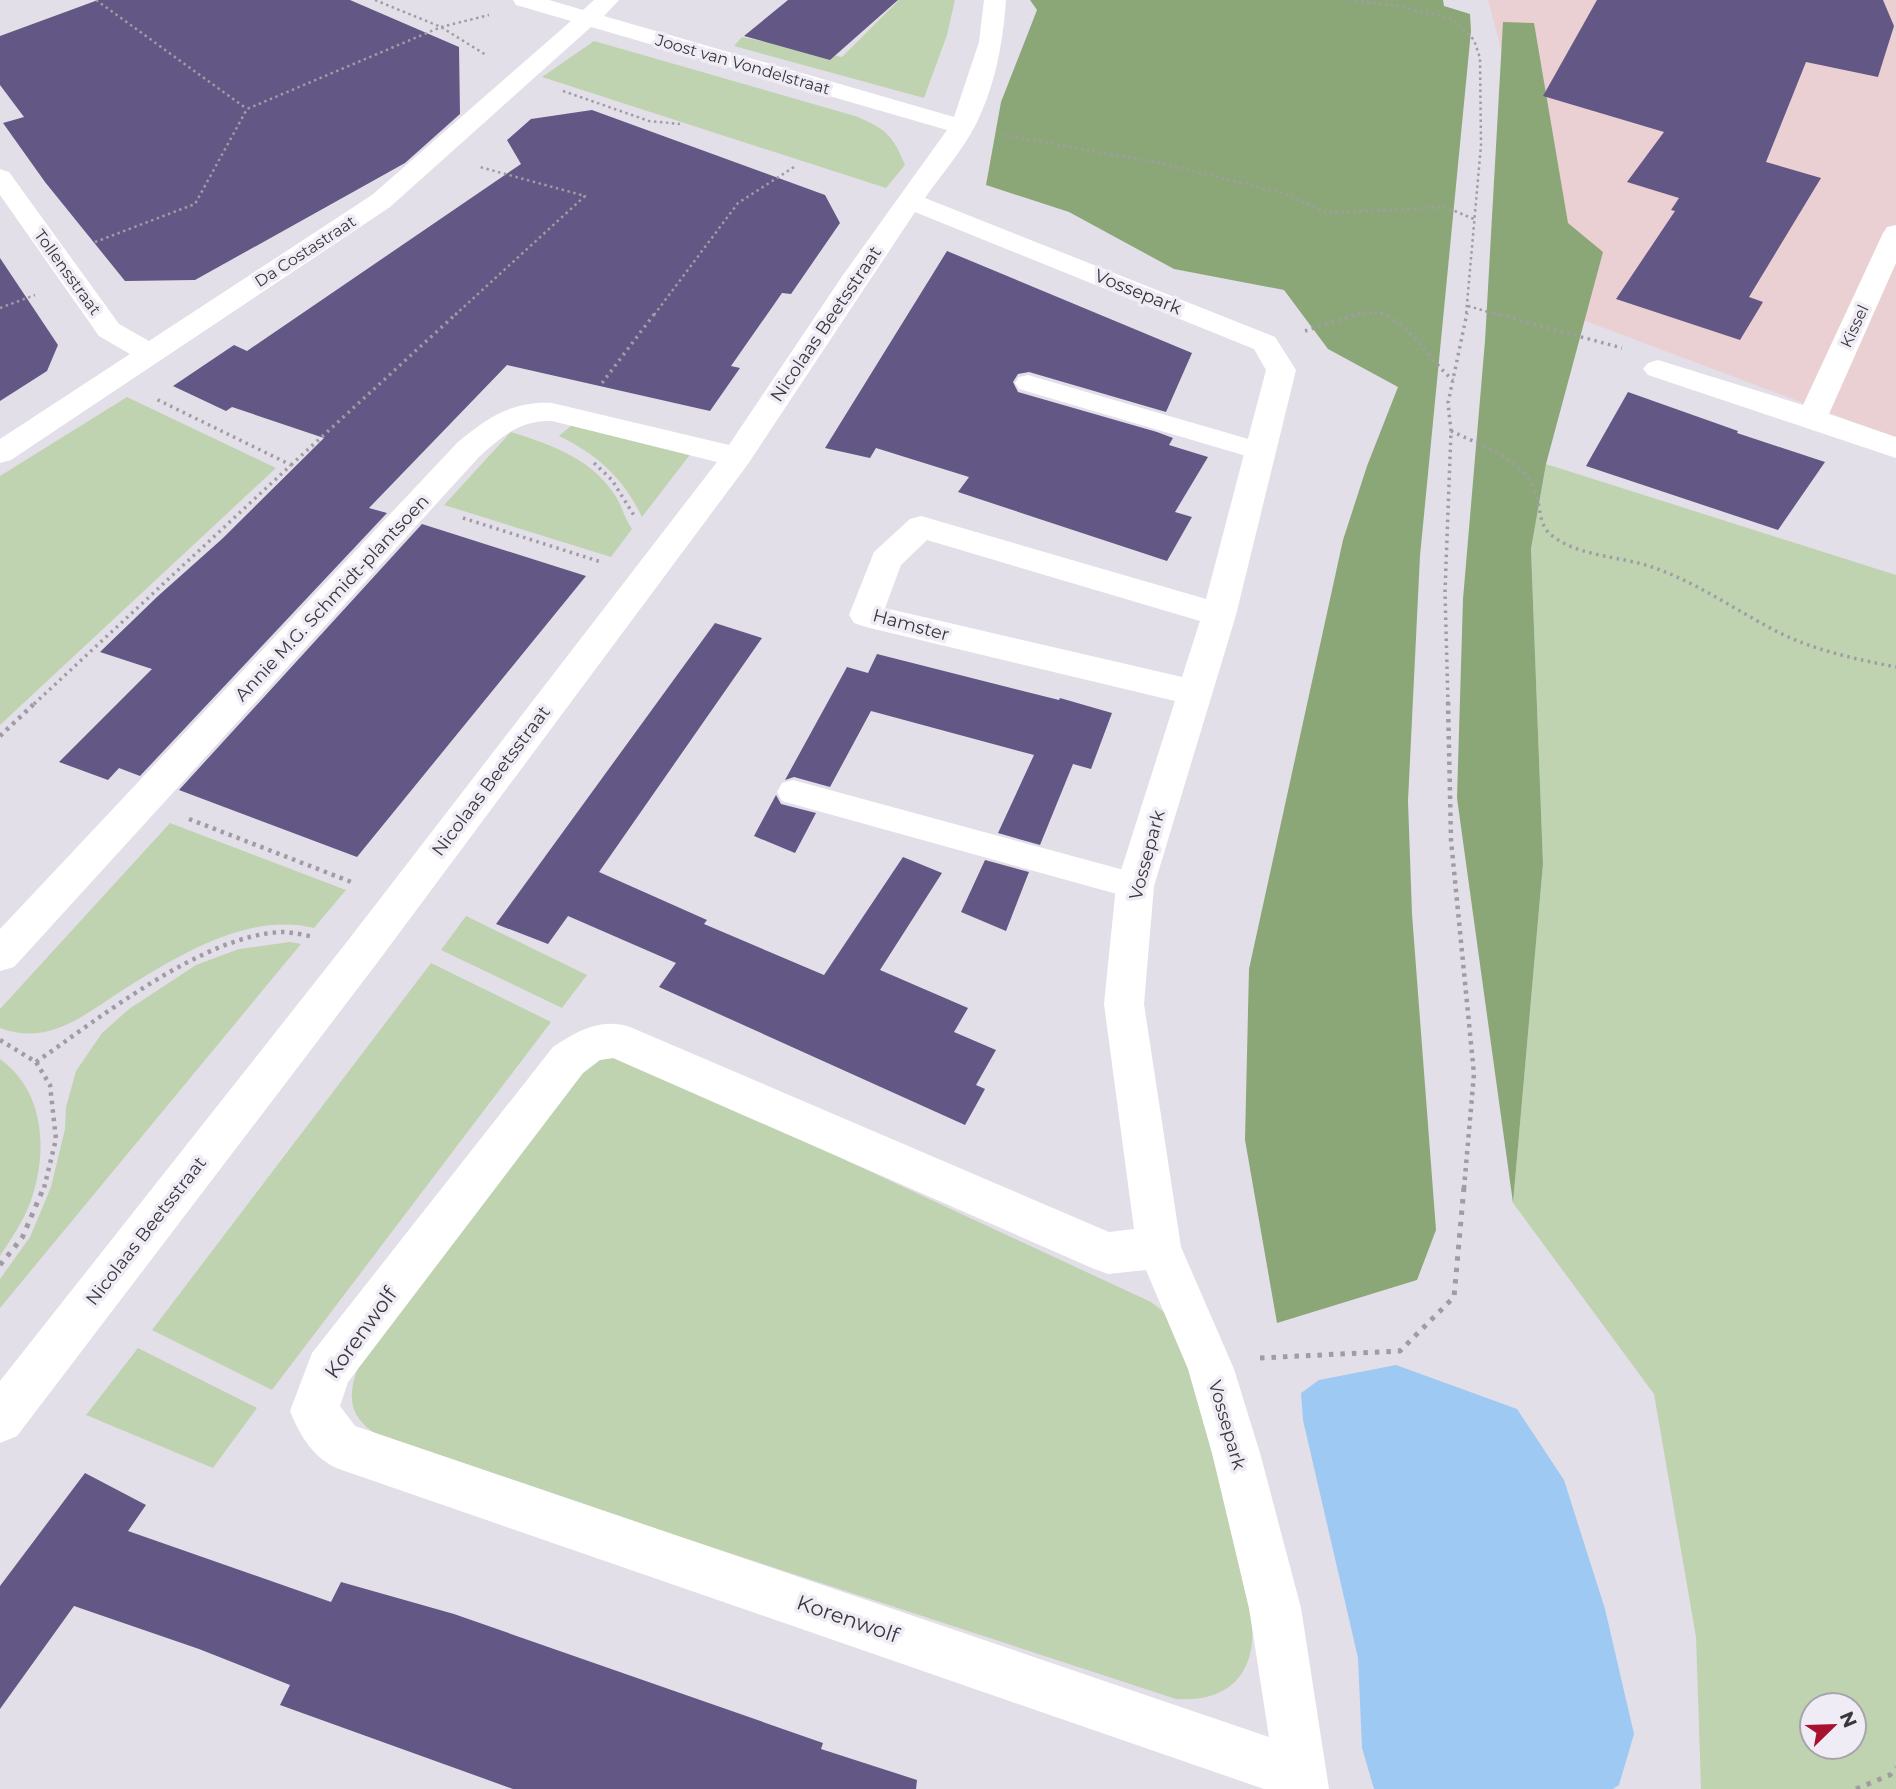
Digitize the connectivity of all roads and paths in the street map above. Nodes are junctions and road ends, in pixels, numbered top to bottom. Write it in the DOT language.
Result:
graph roads {
  1 [pos="96,0"];
  2 [pos="375,0"];
  3 [pos="608,0"];
  4 [pos="995,0"];
  5 [pos="1349,0"];
  6 [pos="531,2"];
  7 [pos="586,18"];
  8 [pos="441,27"];
  9 [pos="520,76"];
  10 [pos="247,109"];
  11 [pos="680,124"];
  12 [pos="961,127"];
  13 [pos="433,154"];
  14 [pos="794,167"];
  15 [pos="0,177"];
  16 [pos="910,201"];
  17 [pos="1474,219"];
  18 [pos="1896,233"];
  19 [pos="57,256"];
  20 [pos="1468,306"];
  21 [pos="1265,343"];
  22 [pos="149,353"];
  23 [pos="1658,369"];
  24 [pos="112,378"];
  25 [pos="1454,381"];
  26 [pos="1028,383"];
  27 [pos="576,418"];
  28 [pos="1812,418"];
  29 [pos="1451,431"];
  30 [pos="1896,449"];
  31 [pos="1260,450"];
  32 [pos="0,453"];
  33 [pos="737,457"];
  34 [pos="590,460"];
  35 [pos="291,465"];
  36 [pos="419,503"];
  37 [pos="648,573"];
  38 [pos="1219,615"];
  39 [pos="1896,667"];
  40 [pos="1196,693"];
  41 [pos="0,736"];
  42 [pos="793,792"];
  43 [pos="144,802"];
  44 [pos="1135,886"];
  45 [pos="400,902"];
  46 [pos="0,956"];
  47 [pos="360,956"];
  48 [pos="0,1040"];
  49 [pos="36,1062"];
  50 [pos="1159,1247"];
  51 [pos="0,1265"];
  52 [pos="1211,1369"];
  53 [pos="0,1419"];
  54 [pos="1896,1768"];
  55 [pos="1302,1782"];
  56 [pos="1856,1789"];
  1 -- 10 [label="path"];
  2 -- 8 [label="path"];
  3 -- 7 [label="street, Da Costastraat"];
  4 -- 12 [label="street, Nicolaas Beetsstraat"];
  5 -- 17 [label="path"];
  6 -- 7 [label="street, Joost van Vondelstraat"];
  6 -- 8 [label="path"];
  7 -- 9 [label="street, Da Costastraat"];
  7 -- 12 [label="street, Joost van Vondelstraat"];
  8 -- 9 [label="path"];
  8 -- 10 [label="path"];
  9 -- 11 [label="path"];
  9 -- 13 [label="street, Da Costastraat"];
  10 -- 19 [label="path"];
  12 -- 16 [label="street, Nicolaas Beetsstraat"];
  12 -- 17 [label="path"];
  13 -- 22 [label="street, Da Costastraat"];
  13 -- 35 [label="path"];
  14 -- 27 [label="path"];
  15 -- 19 [label="street, Tollensstraat"];
  16 -- 21 [label="street, Vossepark"];
  16 -- 33 [label="street, Nicolaas Beetsstraat"];
  17 -- 20 [label="path"];
  18 -- 28 [label="street, Kissel"];
  19 -- 22 [label="street, Tollensstraat"];
  20 -- 23 [label="path"];
  20 -- 25 [label="path"];
  21 -- 25 [label="path"];
  21 -- 31 [label="street, Vossepark"];
  22 -- 24 [label="street, Da Costastraat"];
  23 -- 28 [label="street"];
  24 -- 32 [label="street, Da Costastraat"];
  24 -- 35 [label="path"];
  25 -- 29 [label="path"];
  26 -- 31 [label="lane"];
  27 -- 33 [label="street, Annie M.G. Schmidt-plantsoen"];
  27 -- 36 [label="street, Annie M.G. Schmidt-plantsoen"];
  28 -- 30 [label="street"];
  29 -- 39 [label="path"];
  29 -- 52 [label="path"];
  31 -- 38 [label="street, Vossepark"];
  33 -- 37 [label="street, Nicolaas Beetsstraat"];
  34 -- 37 [label="path"];
  35 -- 41 [label="path"];
  36 -- 37 [label="path"];
  36 -- 43 [label="street, Annie M.G. Schmidt-plantsoen"];
  37 -- 45 [label="street, Nicolaas Beetsstraat"];
  38 -- 40 [label="street, Vossepark"];
  38 -- 40 [label="street, Hamster"];
  40 -- 44 [label="street, Vossepark"];
  42 -- 44 [label="lane"];
  43 -- 45 [label="path"];
  43 -- 46 [label="street, Annie M.G. Schmidt-plantsoen"];
  44 -- 50 [label="street, Vossepark"];
  45 -- 47 [label="street, Nicolaas Beetsstraat"];
  47 -- 49 [label="path"];
  47 -- 53 [label="street, Nicolaas Beetsstraat"];
  48 -- 49 [label="path"];
  49 -- 51 [label="path"];
  50 -- 52 [label="street, Vossepark"];
  50 -- 55 [label="street, Korenwolf"];
  52 -- 55 [label="street, Vossepark"];
  54 -- 56 [label="path"];
}
